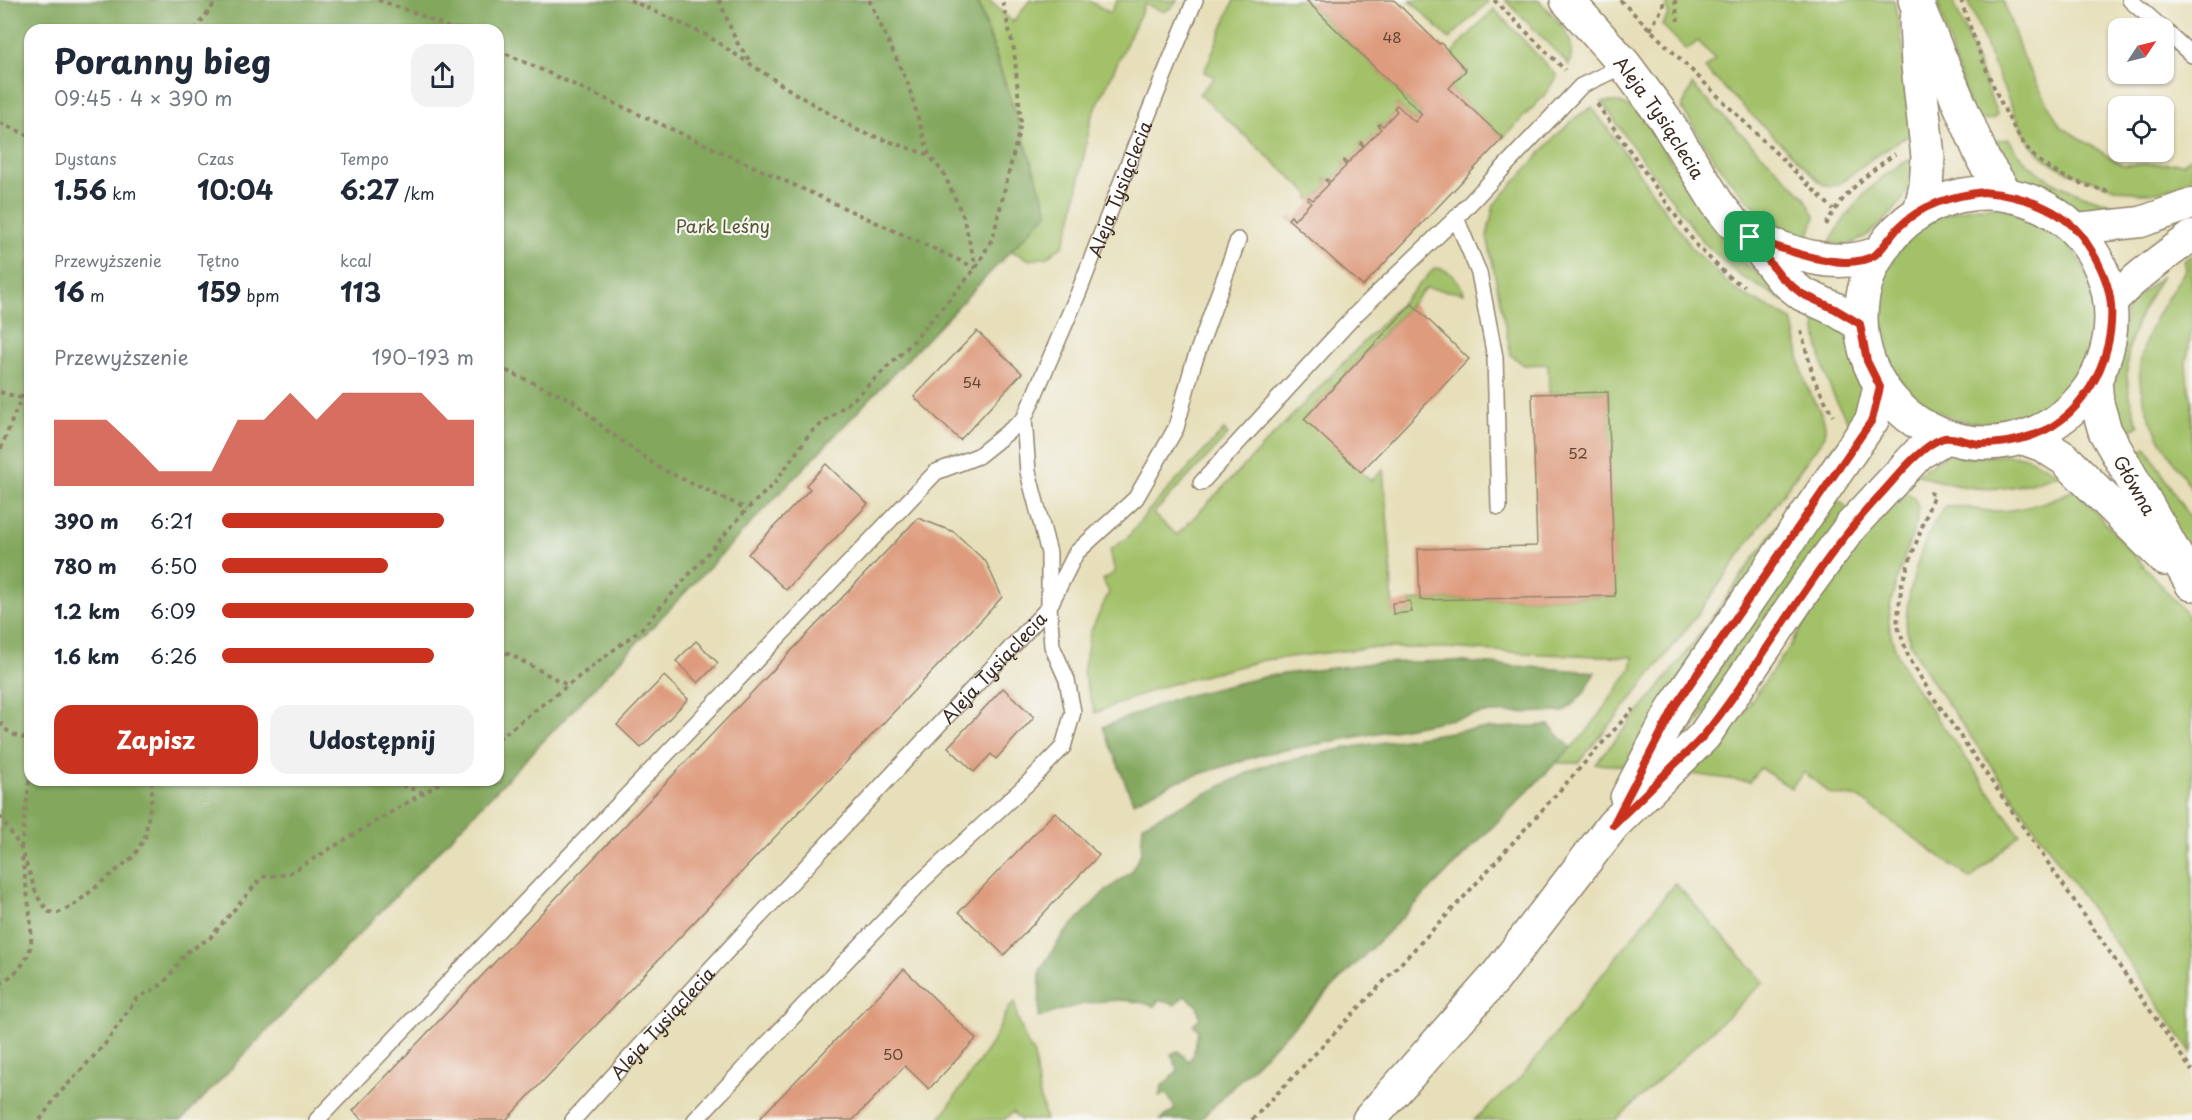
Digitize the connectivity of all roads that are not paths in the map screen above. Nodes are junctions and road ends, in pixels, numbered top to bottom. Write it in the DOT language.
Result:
graph roads {
  1 [pos="1195,0"];
  2 [pos="1567,0"];
  3 [pos="1915,0"];
  4 [pos="2130,0"];
  5 [pos="2150,18"];
  6 [pos="2174,39"];
  7 [pos="2192,55"];
  8 [pos="1625,65"];
  9 [pos="2006,194"];
  10 [pos="2192,204"];
  11 [pos="1920,211"];
  12 [pos="1456,218"];
  13 [pos="2077,229"];
  14 [pos="2192,236"];
  15 [pos="1750,237"];
  16 [pos="1238,240"];
  17 [pos="1876,254"];
  18 [pos="2111,303"];
  19 [pos="1860,324"];
  20 [pos="2096,380"];
  21 [pos="1880,387"];
  22 [pos="1024,419"];
  23 [pos="1944,438"];
  24 [pos="2024,438"];
  25 [pos="1201,483"];
  26 [pos="1499,507"];
  27 [pos="2192,585"];
  28 [pos="1048,607"];
  29 [pos="1613,825"];
  30 [pos="317,1120"];
  31 [pos="573,1120"];
  32 [pos="695,1120"];
  33 [pos="1369,1120"];
  1 -- 22 [label="lane, Aleja Tysiąclecia"];
  2 -- 8 [label="main road, Aleja Tysiąclecia"];
  3 -- 9 [label="main road"];
  3 -- 11 [label="main road"];
  4 -- 5 [label="lane"];
  6 -- 7 [label="lane"];
  8 -- 12 [label="lane"];
  8 -- 15 [label="main road, Aleja Tysiąclecia"];
  9 -- 11 [label="main road"];
  9 -- 13 [label="main road"];
  10 -- 13 [label="street"];
  11 -- 17 [label="main road"];
  12 -- 25 [label="lane"];
  12 -- 26 [label="lane"];
  13 -- 18 [label="main road"];
  14 -- 18 [label="street"];
  15 -- 17 [label="main road, Aleja Tysiąclecia"];
  15 -- 19 [label="main road, Aleja Tysiąclecia"];
  16 -- 28 [label="lane"];
  17 -- 19 [label="main road"];
  18 -- 20 [label="main road"];
  19 -- 21 [label="main road"];
  20 -- 24 [label="main road"];
  20 -- 27 [label="main road, Główna"];
  21 -- 23 [label="main road"];
  21 -- 29 [label="main road"];
  22 -- 28 [label="lane, Aleja Tysiąclecia"];
  22 -- 30 [label="lane"];
  23 -- 24 [label="main road"];
  23 -- 29 [label="main road"];
  24 -- 27 [label="main road, Główna"];
  28 -- 31 [label="lane, Aleja Tysiąclecia"];
  28 -- 32 [label="lane"];
  29 -- 33 [label="main road"];
}
